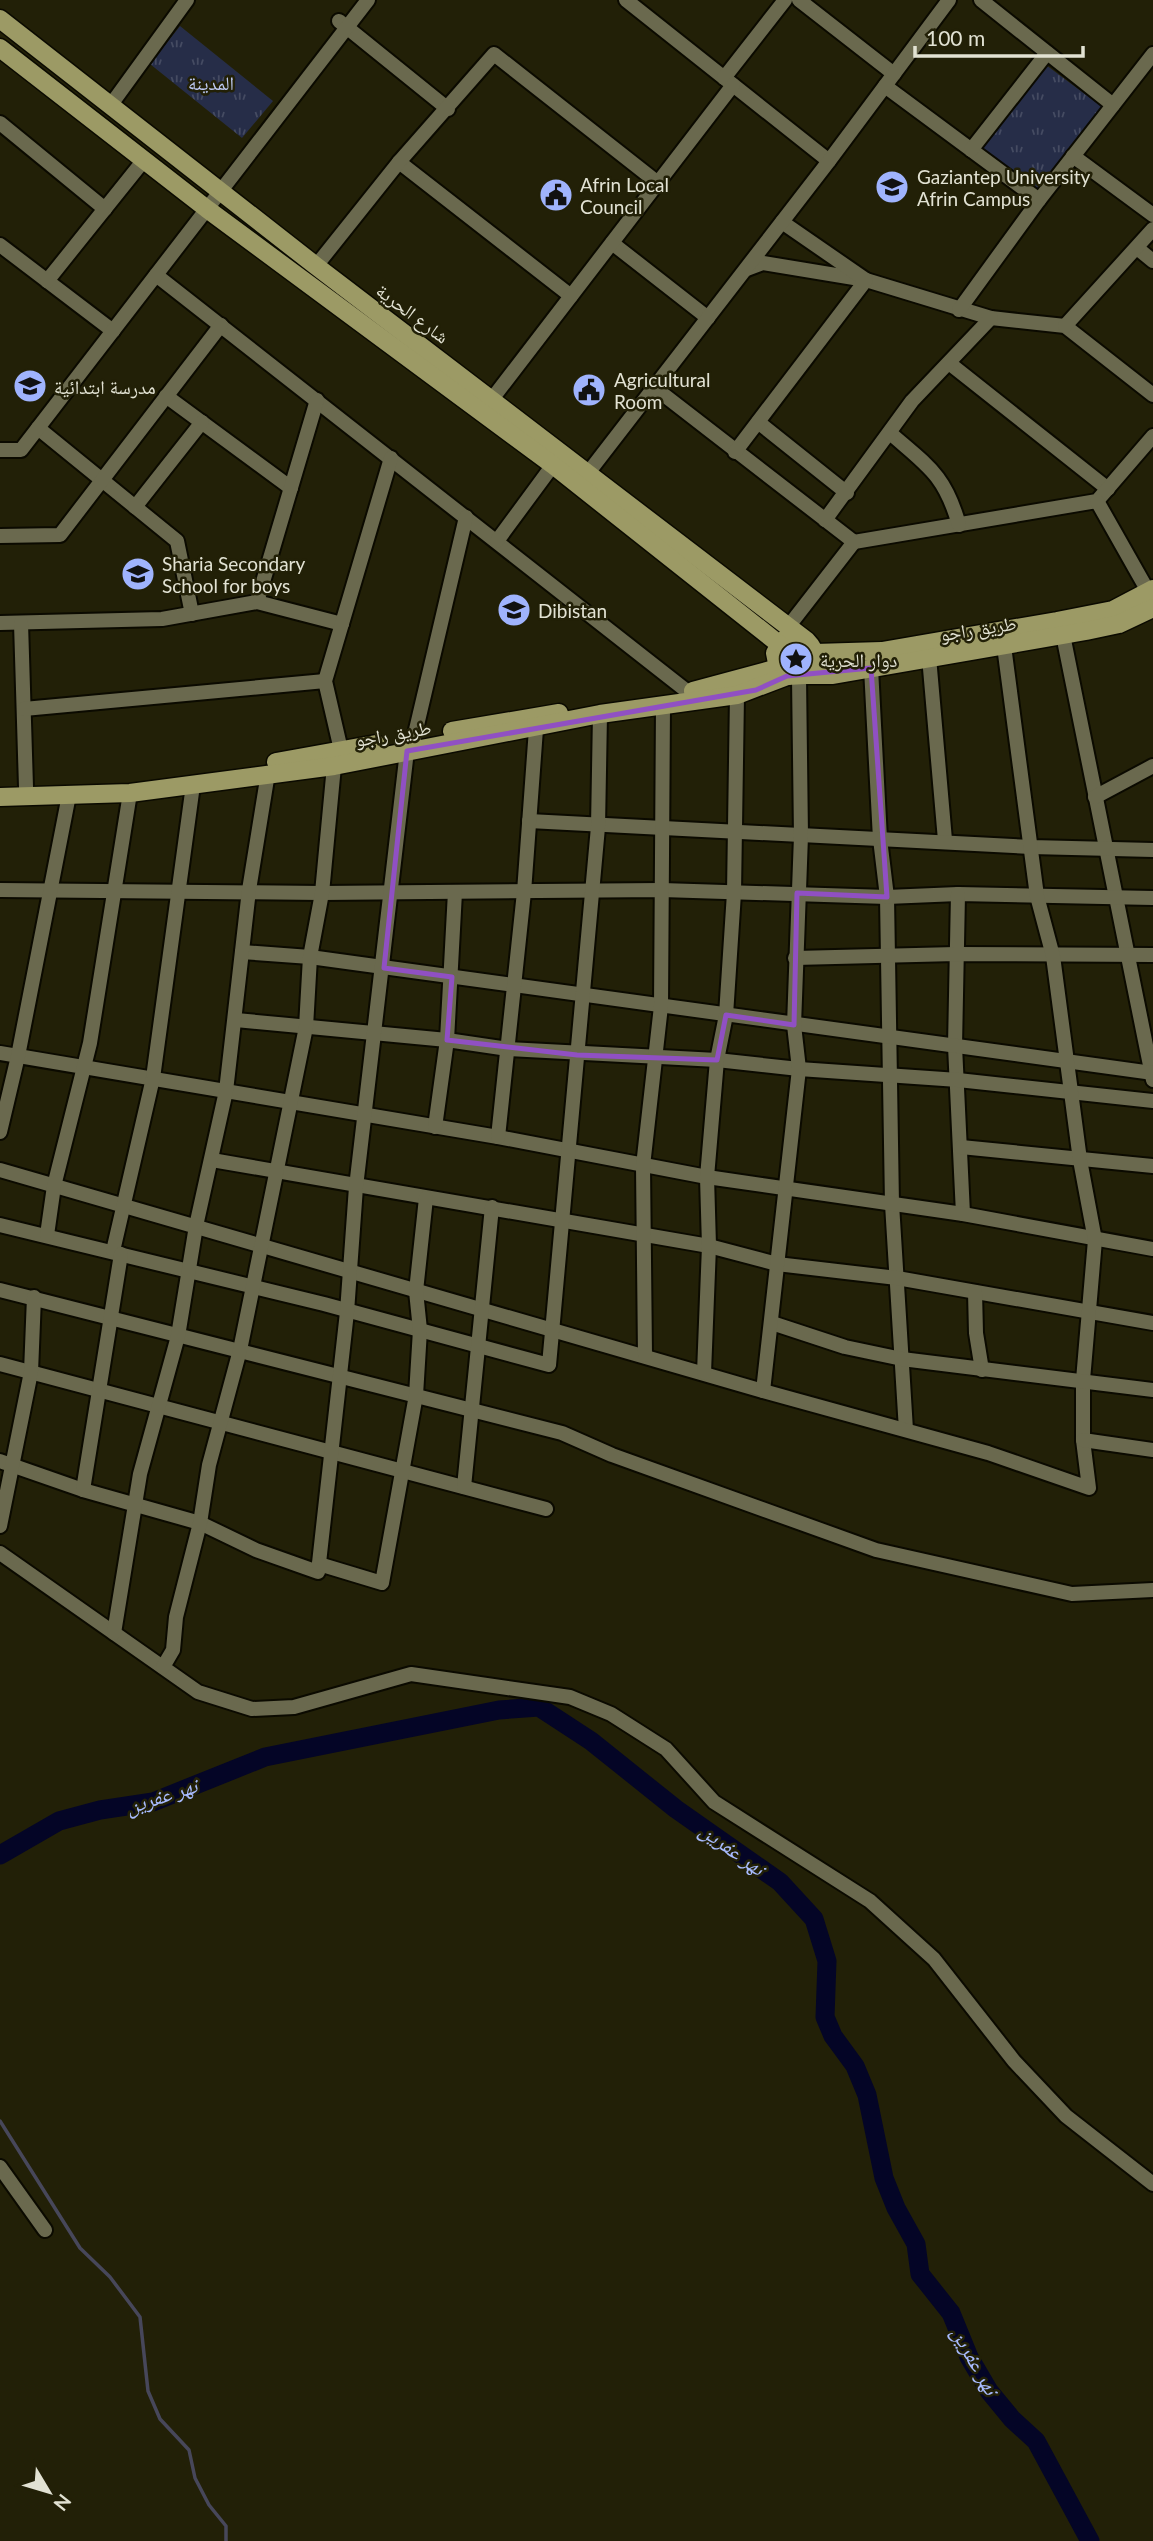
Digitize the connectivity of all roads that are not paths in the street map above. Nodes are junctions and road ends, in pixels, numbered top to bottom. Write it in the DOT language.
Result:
graph roads {
  1 [pos="187,0"];
  2 [pos="368,0"];
  3 [pos="626,0"];
  4 [pos="785,0"];
  5 [pos="799,0"];
  6 [pos="949,0"];
  7 [pos="981,0"];
  8 [pos="0,19"];
  9 [pos="343,24"];
  10 [pos="1046,53"];
  11 [pos="1153,54"];
  12 [pos="2,55"];
  13 [pos="889,80"];
  14 [pos="728,81"];
  15 [pos="1113,105"];
  16 [pos="110,106"];
  17 [pos="447,109"];
  18 [pos="0,123"];
  19 [pos="971,150"];
  20 [pos="1073,156"];
  21 [pos="144,160"];
  22 [pos="829,161"];
  23 [pos="399,162"];
  24 [pos="658,183"];
  25 [pos="221,191"];
  26 [pos="1039,200"];
  27 [pos="105,209"];
  28 [pos="207,209"];
  29 [pos="1153,215"];
  30 [pos="782,222"];
  31 [pos="1153,229"];
  32 [pos="612,243"];
  33 [pos="0,245"];
  34 [pos="1137,248"];
  35 [pos="1153,261"];
  36 [pos="316,265"];
  37 [pos="746,270"];
  38 [pos="156,275"];
  39 [pos="866,280"];
  40 [pos="47,281"];
  41 [pos="571,296"];
  42 [pos="959,310"];
  43 [pos="708,318"];
  44 [pos="990,318"];
  45 [pos="220,325"];
  46 [pos="1065,326"];
  47 [pos="113,331"];
  48 [pos="949,363"];
  49 [pos="655,388"];
  50 [pos="1153,395"];
  51 [pos="166,396"];
  52 [pos="492,399"];
  53 [pos="317,400"];
  54 [pos="202,422"];
  55 [pos="758,422"];
  56 [pos="38,428"];
  57 [pos="890,433"];
  58 [pos="524,434"];
  59 [pos="1153,436"];
  60 [pos="0,450"];
  61 [pos="735,452"];
  62 [pos="390,458"];
  63 [pos="553,466"];
  64 [pos="588,472"];
  65 [pos="102,480"];
  66 [pos="291,488"];
  67 [pos="1108,489"];
  68 [pos="847,493"];
  69 [pos="1097,501"];
  70 [pos="135,508"];
  71 [pos="466,517"];
  72 [pos="825,520"];
  73 [pos="638,522"];
  74 [pos="959,525"];
  75 [pos="0,536"];
  76 [pos="497,541"];
  77 [pos="854,542"];
  78 [pos="1152,597"];
  79 [pos="257,602"];
  80 [pos="192,614"];
  81 [pos="0,623"];
  82 [pos="21,623"];
  83 [pos="342,624"];
  84 [pos="788,627"];
  85 [pos="1063,635"];
  86 [pos="803,638"];
  87 [pos="779,644"];
  88 [pos="1004,646"];
  89 [pos="815,653"];
  90 [pos="929,657"];
  91 [pos="871,668"];
  92 [pos="792,674"];
  93 [pos="325,681"];
  94 [pos="688,692"];
  95 [pos="737,695"];
  96 [pos="663,706"];
  97 [pos="24,709"];
  98 [pos="600,714"];
  99 [pos="536,729"];
  100 [pos="410,745"];
  101 [pos="338,758"];
  102 [pos="1153,766"];
  103 [pos="268,773"];
  104 [pos="193,785"];
  105 [pos="26,787"];
  106 [pos="0,788"];
  107 [pos="130,793"];
  108 [pos="69,795"];
  109 [pos="0,797"];
  110 [pos="1095,797"];
  111 [pos="529,821"];
  112 [pos="598,827"];
  113 [pos="663,829"];
  114 [pos="736,832"];
  115 [pos="801,835"];
  116 [pos="880,839"];
  117 [pos="945,841"];
  118 [pos="1031,847"];
  119 [pos="1104,848"];
  120 [pos="1153,849"];
  121 [pos="0,890"];
  122 [pos="52,890"];
  123 [pos="179,890"];
  124 [pos="249,890"];
  125 [pos="662,890"];
  126 [pos="115,891"];
  127 [pos="392,891"];
  128 [pos="322,892"];
  129 [pos="455,892"];
  130 [pos="524,892"];
  131 [pos="592,892"];
  132 [pos="734,893"];
  133 [pos="797,893"];
  134 [pos="958,894"];
  135 [pos="1037,896"];
  136 [pos="887,897"];
  137 [pos="1115,898"];
  138 [pos="1153,898"];
  139 [pos="242,952"];
  140 [pos="956,954"];
  141 [pos="1127,955"];
  142 [pos="1153,955"];
  143 [pos="1053,956"];
  144 [pos="310,957"];
  145 [pos="886,957"];
  146 [pos="795,958"];
  147 [pos="384,968"];
  148 [pos="452,977"];
  149 [pos="515,986"];
  150 [pos="583,996"];
  151 [pos="661,1006"];
  152 [pos="726,1015"];
  153 [pos="236,1020"];
  154 [pos="794,1025"];
  155 [pos="306,1027"];
  156 [pos="374,1033"];
  157 [pos="888,1038"];
  158 [pos="447,1040"];
  159 [pos="955,1046"];
  160 [pos="508,1049"];
  161 [pos="0,1053"];
  162 [pos="578,1055"];
  163 [pos="656,1055"];
  164 [pos="18,1056"];
  165 [pos="717,1060"];
  166 [pos="1067,1060"];
  167 [pos="81,1068"];
  168 [pos="799,1069"];
  169 [pos="889,1075"];
  170 [pos="1152,1076"];
  171 [pos="153,1078"];
  172 [pos="958,1080"];
  173 [pos="226,1091"];
  174 [pos="1071,1093"];
  175 [pos="292,1101"];
  176 [pos="1153,1101"];
  177 [pos="365,1115"];
  178 [pos="435,1127"];
  179 [pos="0,1132"];
  180 [pos="498,1137"];
  181 [pos="961,1147"];
  182 [pos="569,1151"];
  183 [pos="212,1160"];
  184 [pos="1080,1160"];
  185 [pos="643,1166"];
  186 [pos="1153,1166"];
  187 [pos="0,1170"];
  188 [pos="274,1173"];
  189 [pos="707,1177"];
  190 [pos="54,1186"];
  191 [pos="356,1187"];
  192 [pos="785,1188"];
  193 [pos="426,1198"];
  194 [pos="892,1204"];
  195 [pos="122,1205"];
  196 [pos="492,1207"];
  197 [pos="963,1214"];
  198 [pos="562,1220"];
  199 [pos="0,1225"];
  200 [pos="196,1226"];
  201 [pos="643,1234"];
  202 [pos="47,1235"];
  203 [pos="1095,1240"];
  204 [pos="709,1246"];
  205 [pos="261,1247"];
  206 [pos="1153,1249"];
  207 [pos="117,1252"];
  208 [pos="777,1264"];
  209 [pos="350,1270"];
  210 [pos="188,1271"];
  211 [pos="897,1278"];
  212 [pos="252,1286"];
  213 [pos="0,1290"];
  214 [pos="416,1291"];
  215 [pos="975,1292"];
  216 [pos="34,1297"];
  217 [pos="482,1309"];
  218 [pos="347,1312"];
  219 [pos="1089,1312"];
  220 [pos="110,1320"];
  221 [pos="1153,1323"];
  222 [pos="772,1324"];
  223 [pos="553,1329"];
  224 [pos="420,1330"];
  225 [pos="178,1336"];
  226 [pos="479,1346"];
  227 [pos="240,1350"];
  228 [pos="645,1356"];
  229 [pos="902,1359"];
  230 [pos="0,1364"];
  231 [pos="982,1370"];
  232 [pos="31,1372"];
  233 [pos="704,1373"];
  234 [pos="339,1376"];
  235 [pos="1083,1380"];
  236 [pos="99,1389"];
  237 [pos="1153,1390"];
  238 [pos="763,1391"];
  239 [pos="416,1395"];
  240 [pos="159,1405"];
  241 [pos="472,1411"];
  242 [pos="222,1423"];
  243 [pos="906,1430"];
  244 [pos="1083,1440"];
  245 [pos="1153,1450"];
  246 [pos="331,1452"];
  247 [pos="7,1464"];
  248 [pos="400,1470"];
  249 [pos="464,1487"];
  250 [pos="83,1490"];
  251 [pos="135,1506"];
  252 [pos="546,1509"];
  253 [pos="200,1523"];
  254 [pos="0,1526"];
  255 [pos="0,1553"];
  256 [pos="319,1564"];
  257 [pos="1153,1590"];
  258 [pos="114,1633"];
  259 [pos="163,1667"];
  260 [pos="0,2167"];
  261 [pos="1153,2184"];
  262 [pos="46,2230"];
  1 -- 16 [label="street"];
  2 -- 9 [label="street"];
  3 -- 14 [label="street"];
  4 -- 14 [label="street"];
  5 -- 13 [label="street"];
  6 -- 13 [label="street"];
  7 -- 10 [label="street"];
  8 -- 16 [label="main road, شارع الحرية"];
  9 -- 17 [label="street"];
  9 -- 25 [label="street"];
  10 -- 15 [label="street"];
  10 -- 19 [label="street"];
  11 -- 15 [label="street"];
  12 -- 21 [label="main road, شارع الحرية"];
  13 -- 19 [label="street"];
  13 -- 22 [label="street"];
  14 -- 22 [label="street"];
  14 -- 24 [label="street"];
  15 -- 20 [label="street"];
  16 -- 25 [label="main road, شارع الحرية"];
  17 -- 23 [label="street"];
  17 -- 24 [label="street"];
  18 -- 27 [label="street"];
  19 -- 26 [label="street"];
  20 -- 26 [label="street"];
  20 -- 29 [label="street"];
  21 -- 27 [label="street"];
  21 -- 28 [label="main road, شارع الحرية"];
  22 -- 30 [label="street"];
  23 -- 36 [label="street"];
  23 -- 41 [label="street"];
  24 -- 32 [label="street"];
  25 -- 28 [label="street"];
  25 -- 36 [label="main road, شارع الحرية"];
  26 -- 42 [label="street"];
  27 -- 40 [label="street"];
  28 -- 38 [label="street"];
  28 -- 58 [label="main road, شارع الحرية"];
  30 -- 37 [label="street"];
  30 -- 39 [label="street"];
  31 -- 34 [label="street"];
  32 -- 41 [label="street"];
  32 -- 43 [label="street"];
  33 -- 40 [label="street"];
  34 -- 35 [label="street"];
  34 -- 46 [label="street"];
  36 -- 52 [label="main road, شارع الحرية"];
  37 -- 39 [label="street"];
  37 -- 43 [label="street"];
  38 -- 45 [label="street"];
  38 -- 47 [label="street"];
  39 -- 42 [label="street"];
  39 -- 55 [label="street"];
  40 -- 47 [label="street"];
  41 -- 52 [label="street"];
  42 -- 44 [label="street"];
  43 -- 49 [label="street"];
  44 -- 46 [label="street"];
  44 -- 48 [label="street"];
  45 -- 51 [label="street"];
  45 -- 53 [label="street"];
  46 -- 50 [label="street"];
  47 -- 56 [label="street"];
  48 -- 57 [label="street"];
  48 -- 67 [label="street"];
  49 -- 61 [label="street"];
  49 -- 64 [label="street"];
  51 -- 54 [label="street"];
  51 -- 65 [label="street"];
  52 -- 58 [label="main road, شارع الحرية"];
  53 -- 62 [label="street"];
  53 -- 66 [label="street"];
  54 -- 66 [label="street"];
  54 -- 70 [label="street"];
  55 -- 61 [label="street"];
  55 -- 68 [label="street"];
  56 -- 60 [label="street"];
  56 -- 65 [label="street"];
  57 -- 68 [label="street"];
  57 -- 74 [label="street"];
  58 -- 63 [label="main road, شارع الحرية"];
  58 -- 64 [label="main road, شارع الحرية"];
  59 -- 67 [label="street"];
  61 -- 72 [label="street"];
  62 -- 71 [label="street"];
  62 -- 83 [label="street"];
  63 -- 73 [label="main road, شارع الحرية"];
  63 -- 76 [label="street"];
  64 -- 73 [label="main road, شارع الحرية"];
  65 -- 70 [label="street"];
  65 -- 75 [label="street"];
  66 -- 79 [label="street"];
  67 -- 69 [label="street"];
  68 -- 72 [label="street"];
  69 -- 74 [label="street"];
  69 -- 78 [label="street"];
  70 -- 80 [label="street"];
  71 -- 76 [label="street"];
  71 -- 100 [label="street"];
  72 -- 77 [label="street"];
  73 -- 84 [label="main road, شارع الحرية"];
  73 -- 87 [label="main road, شارع الحرية"];
  74 -- 77 [label="street"];
  76 -- 94 [label="street"];
  77 -- 84 [label="street"];
  78 -- 85 [label="main road, طريق راجو"];
  78 -- 89 [label="main road, طريق راجو"];
  79 -- 80 [label="street"];
  79 -- 83 [label="street"];
  80 -- 82 [label="street"];
  81 -- 82 [label="street"];
  82 -- 97 [label="street"];
  83 -- 93 [label="street"];
  84 -- 86 [label="main road, شارع الحرية"];
  85 -- 88 [label="main road, طريق راجو"];
  85 -- 110 [label="street"];
  86 -- 87 [label="main road"];
  86 -- 89 [label="main road"];
  87 -- 92 [label="main road"];
  88 -- 90 [label="main road, طريق راجو"];
  88 -- 118 [label="street"];
  89 -- 92 [label="main road"];
  90 -- 91 [label="main road, طريق راجو"];
  90 -- 117 [label="street"];
  91 -- 92 [label="main road, طريق راجو"];
  91 -- 116 [label="street"];
  92 -- 94 [label="main road, طريق راجو"];
  92 -- 95 [label="main road, طريق راجو"];
  92 -- 115 [label="street"];
  93 -- 97 [label="street"];
  93 -- 101 [label="street"];
  94 -- 100 [label="main road, طريق راجو"];
  95 -- 96 [label="main road, طريق راجو"];
  95 -- 114 [label="street"];
  96 -- 98 [label="main road, طريق راجو"];
  96 -- 113 [label="street"];
  97 -- 105 [label="street"];
  98 -- 99 [label="main road, طريق راجو"];
  98 -- 112 [label="street"];
  99 -- 100 [label="main road, طريق راجو"];
  99 -- 111 [label="street"];
  100 -- 101 [label="main road, طريق راجو"];
  100 -- 127 [label="street"];
  101 -- 103 [label="main road, طريق راجو"];
  101 -- 105 [label="main road, طريق راجو"];
  101 -- 128 [label="street"];
  102 -- 110 [label="street"];
  103 -- 104 [label="main road, طريق راجو"];
  103 -- 124 [label="street"];
  104 -- 107 [label="main road, طريق راجو"];
  104 -- 123 [label="street"];
  105 -- 106 [label="main road, طريق راجو"];
  107 -- 108 [label="main road, طريق راجو"];
  107 -- 126 [label="street"];
  108 -- 109 [label="main road, طريق راجو"];
  108 -- 122 [label="street"];
  110 -- 119 [label="street"];
  111 -- 112 [label="street"];
  111 -- 130 [label="street"];
  112 -- 113 [label="street"];
  112 -- 131 [label="street"];
  113 -- 114 [label="street"];
  113 -- 125 [label="street"];
  114 -- 115 [label="street"];
  114 -- 132 [label="street"];
  115 -- 116 [label="street"];
  115 -- 133 [label="street"];
  116 -- 117 [label="street"];
  116 -- 136 [label="street"];
  117 -- 118 [label="street"];
  118 -- 119 [label="street"];
  118 -- 135 [label="street"];
  119 -- 120 [label="street"];
  119 -- 137 [label="street"];
  121 -- 122 [label="street"];
  122 -- 126 [label="street"];
  122 -- 164 [label="street"];
  123 -- 124 [label="street"];
  123 -- 126 [label="street"];
  123 -- 171 [label="street"];
  124 -- 128 [label="street"];
  124 -- 139 [label="street"];
  125 -- 131 [label="street"];
  125 -- 132 [label="street"];
  125 -- 151 [label="street"];
  126 -- 167 [label="street"];
  127 -- 128 [label="street"];
  127 -- 129 [label="street"];
  127 -- 147 [label="street"];
  128 -- 144 [label="street"];
  129 -- 130 [label="street"];
  129 -- 148 [label="street"];
  130 -- 131 [label="street"];
  130 -- 149 [label="street"];
  131 -- 150 [label="street"];
  132 -- 133 [label="street"];
  132 -- 152 [label="street"];
  133 -- 136 [label="street"];
  133 -- 146 [label="street"];
  134 -- 135 [label="street"];
  134 -- 136 [label="street"];
  134 -- 140 [label="street"];
  135 -- 137 [label="street"];
  135 -- 143 [label="street"];
  136 -- 145 [label="street"];
  137 -- 138 [label="street"];
  137 -- 141 [label="street"];
  139 -- 144 [label="street"];
  139 -- 153 [label="street"];
  140 -- 143 [label="street"];
  140 -- 145 [label="street"];
  140 -- 159 [label="street"];
  141 -- 142 [label="street"];
  141 -- 143 [label="street"];
  141 -- 170 [label="street"];
  143 -- 166 [label="street"];
  144 -- 147 [label="street"];
  144 -- 155 [label="street"];
  145 -- 146 [label="street"];
  145 -- 157 [label="street"];
  146 -- 154 [label="street"];
  147 -- 148 [label="street"];
  147 -- 156 [label="street"];
  148 -- 149 [label="street"];
  148 -- 158 [label="street"];
  149 -- 150 [label="street"];
  149 -- 160 [label="street"];
  150 -- 151 [label="street"];
  150 -- 162 [label="street"];
  151 -- 152 [label="street"];
  151 -- 163 [label="street"];
  152 -- 154 [label="street"];
  152 -- 165 [label="street"];
  153 -- 155 [label="street"];
  153 -- 173 [label="street"];
  154 -- 157 [label="street"];
  154 -- 168 [label="street"];
  155 -- 156 [label="street"];
  155 -- 175 [label="street"];
  156 -- 158 [label="street"];
  156 -- 177 [label="street"];
  157 -- 159 [label="street"];
  157 -- 169 [label="street"];
  158 -- 160 [label="street"];
  158 -- 178 [label="street"];
  159 -- 166 [label="street"];
  159 -- 172 [label="street"];
  160 -- 162 [label="street"];
  160 -- 180 [label="street"];
  161 -- 164 [label="street"];
  162 -- 163 [label="street"];
  162 -- 182 [label="street"];
  163 -- 165 [label="street"];
  163 -- 185 [label="street"];
  164 -- 167 [label="street"];
  164 -- 179 [label="street"];
  165 -- 168 [label="street"];
  165 -- 189 [label="street"];
  166 -- 170 [label="street"];
  166 -- 174 [label="street"];
  167 -- 171 [label="street"];
  167 -- 190 [label="street"];
  168 -- 169 [label="street"];
  168 -- 192 [label="street"];
  169 -- 172 [label="street"];
  169 -- 194 [label="street"];
  171 -- 173 [label="street"];
  171 -- 195 [label="street"];
  172 -- 174 [label="street"];
  172 -- 181 [label="street"];
  173 -- 175 [label="street"];
  173 -- 183 [label="street"];
  174 -- 176 [label="street"];
  174 -- 184 [label="street"];
  175 -- 177 [label="street"];
  175 -- 188 [label="street"];
  177 -- 178 [label="street"];
  177 -- 191 [label="street"];
  178 -- 180 [label="street"];
  180 -- 182 [label="street"];
  181 -- 184 [label="street"];
  181 -- 197 [label="street"];
  182 -- 185 [label="street"];
  182 -- 198 [label="street"];
  183 -- 188 [label="street"];
  183 -- 200 [label="street"];
  184 -- 186 [label="street"];
  184 -- 203 [label="street"];
  185 -- 189 [label="street"];
  185 -- 201 [label="street"];
  187 -- 190 [label="street"];
  188 -- 191 [label="street"];
  188 -- 205 [label="street"];
  189 -- 192 [label="street"];
  189 -- 204 [label="street"];
  190 -- 195 [label="street"];
  190 -- 202 [label="street"];
  191 -- 193 [label="street"];
  191 -- 209 [label="street"];
  192 -- 194 [label="street"];
  192 -- 208 [label="street"];
  193 -- 196 [label="street"];
  193 -- 214 [label="street"];
  194 -- 197 [label="street"];
  194 -- 211 [label="street"];
  195 -- 200 [label="street"];
  195 -- 207 [label="street"];
  196 -- 198 [label="street"];
  196 -- 217 [label="street"];
  197 -- 203 [label="street"];
  198 -- 201 [label="street"];
  198 -- 223 [label="street"];
  199 -- 202 [label="street"];
  200 -- 205 [label="street"];
  200 -- 210 [label="street"];
  201 -- 204 [label="street"];
  201 -- 228 [label="street"];
  202 -- 207 [label="street"];
  203 -- 206 [label="street"];
  203 -- 219 [label="street"];
  204 -- 208 [label="street"];
  204 -- 233 [label="street"];
  205 -- 209 [label="street"];
  205 -- 212 [label="street"];
  207 -- 210 [label="street"];
  207 -- 220 [label="street"];
  208 -- 211 [label="street"];
  208 -- 222 [label="street"];
  209 -- 214 [label="street"];
  209 -- 218 [label="street"];
  210 -- 212 [label="street"];
  210 -- 225 [label="street"];
  211 -- 215 [label="street"];
  211 -- 229 [label="street"];
  212 -- 218 [label="street"];
  212 -- 227 [label="street"];
  213 -- 216 [label="street"];
  214 -- 217 [label="street"];
  214 -- 224 [label="street"];
  215 -- 219 [label="street"];
  215 -- 231 [label="street"];
  216 -- 220 [label="street"];
  216 -- 232 [label="street"];
  217 -- 223 [label="street"];
  217 -- 226 [label="street"];
  218 -- 224 [label="street"];
  218 -- 234 [label="street"];
  219 -- 221 [label="street"];
  219 -- 235 [label="street"];
  220 -- 225 [label="street"];
  220 -- 236 [label="street"];
  222 -- 229 [label="street"];
  222 -- 238 [label="street"];
  223 -- 226 [label="street"];
  223 -- 228 [label="street"];
  224 -- 226 [label="street"];
  224 -- 239 [label="street"];
  225 -- 227 [label="street"];
  225 -- 240 [label="street"];
  226 -- 241 [label="street"];
  227 -- 234 [label="street"];
  227 -- 242 [label="street"];
  228 -- 233 [label="street"];
  229 -- 231 [label="street"];
  229 -- 243 [label="street"];
  230 -- 232 [label="street"];
  231 -- 235 [label="street"];
  232 -- 236 [label="street"];
  232 -- 247 [label="street"];
  233 -- 238 [label="street"];
  234 -- 239 [label="street"];
  234 -- 246 [label="street"];
  235 -- 237 [label="street"];
  235 -- 244 [label="street"];
  236 -- 240 [label="street"];
  236 -- 250 [label="street"];
  238 -- 243 [label="street"];
  239 -- 241 [label="street"];
  239 -- 248 [label="street"];
  240 -- 242 [label="street"];
  240 -- 251 [label="street"];
  241 -- 249 [label="street"];
  241 -- 257 [label="street"];
  242 -- 246 [label="street"];
  242 -- 253 [label="street"];
  243 -- 244 [label="street"];
  244 -- 245 [label="street"];
  246 -- 248 [label="street"];
  246 -- 256 [label="street"];
  247 -- 250 [label="street"];
  247 -- 254 [label="street"];
  248 -- 249 [label="street"];
  248 -- 256 [label="street"];
  249 -- 252 [label="street"];
  250 -- 251 [label="street"];
  251 -- 253 [label="street"];
  251 -- 258 [label="street"];
  253 -- 256 [label="street"];
  253 -- 259 [label="street"];
  255 -- 258 [label="street"];
  258 -- 259 [label="street"];
  259 -- 261 [label="street"];
  260 -- 262 [label="street"];
}
